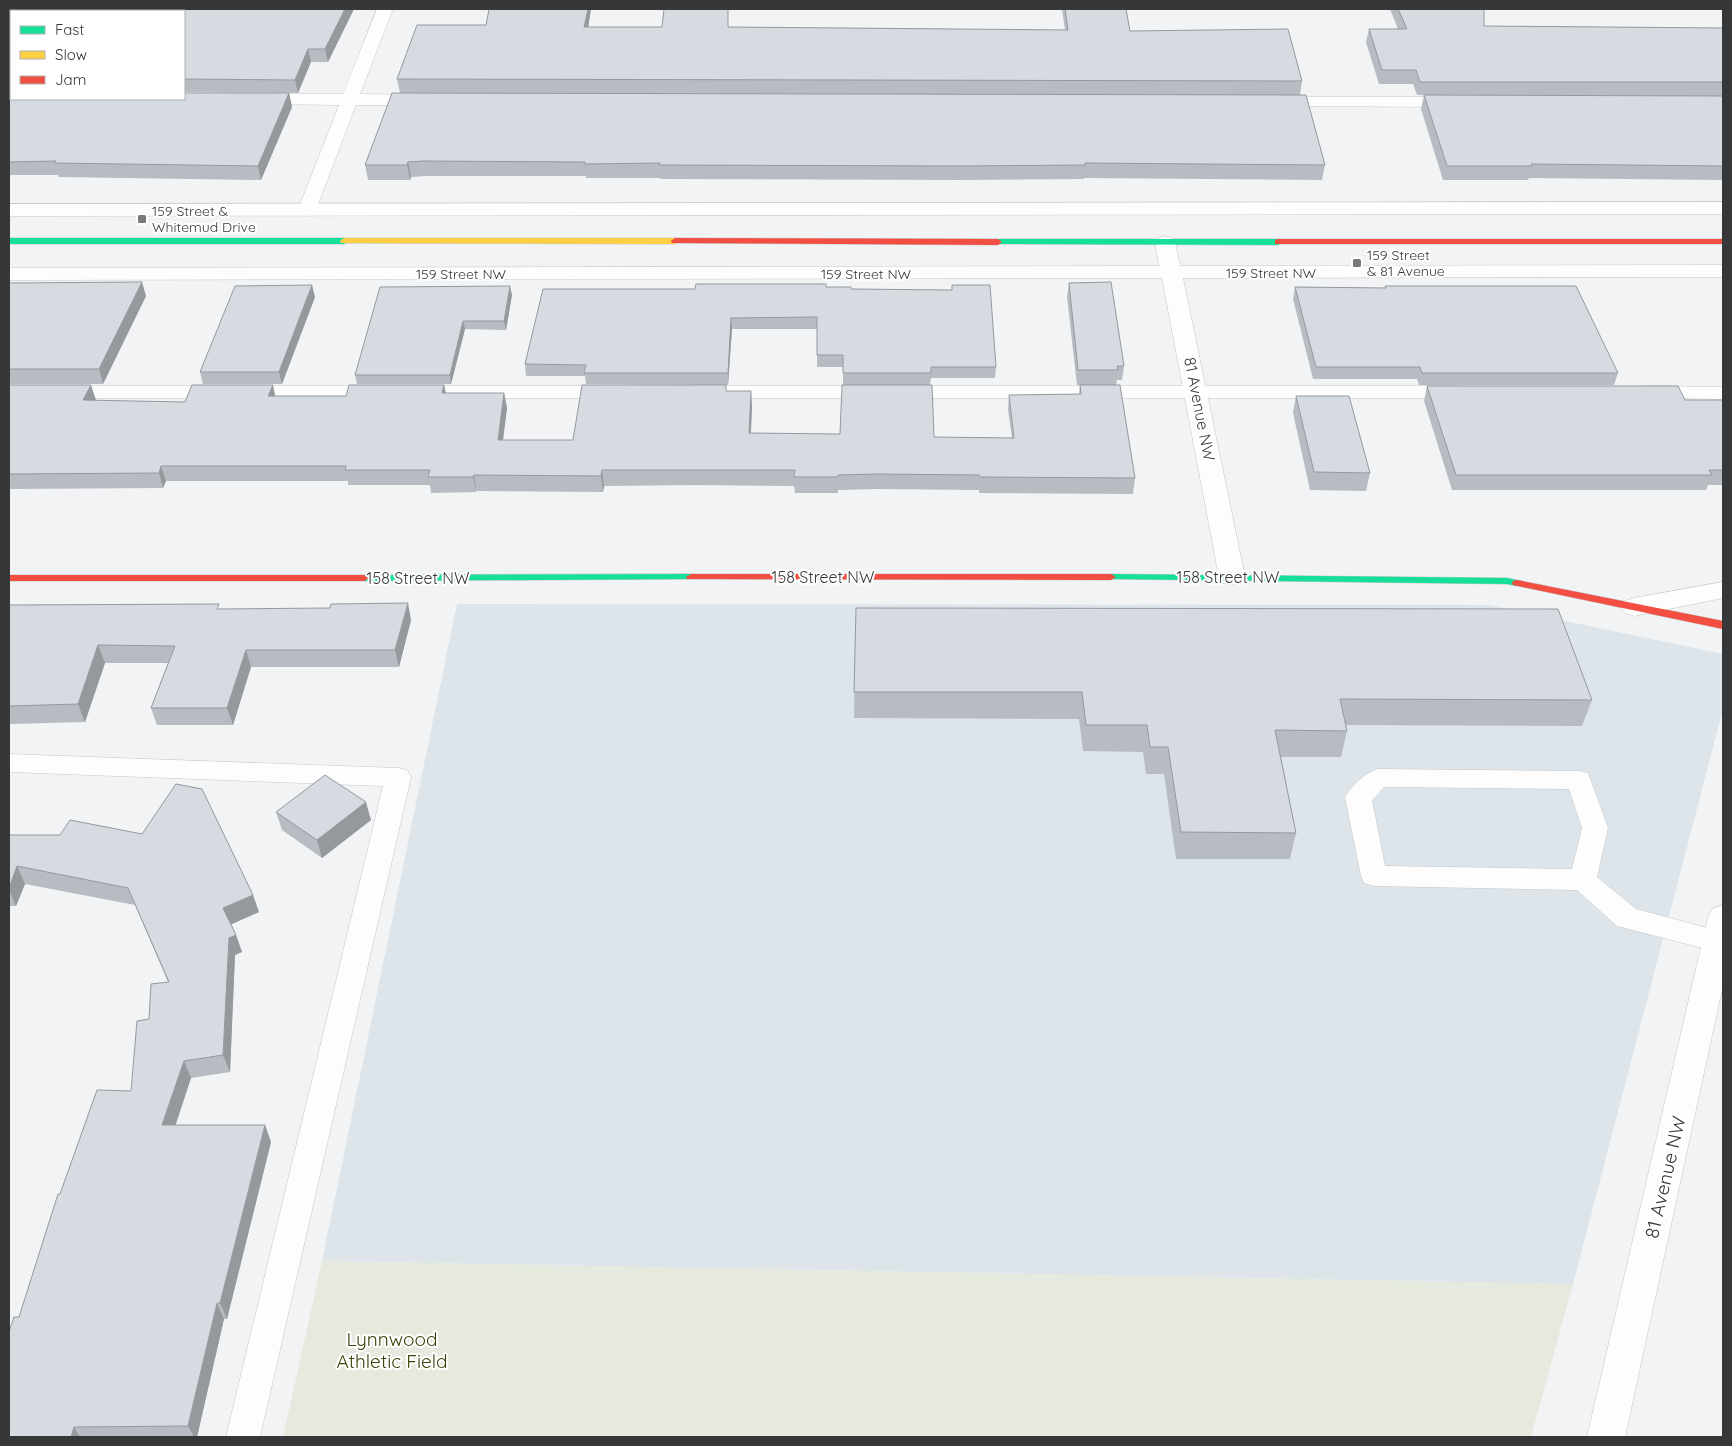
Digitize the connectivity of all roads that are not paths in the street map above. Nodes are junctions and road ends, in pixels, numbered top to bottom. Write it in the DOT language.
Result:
graph roads {
  1 [pos="385,9"];
  2 [pos="238,99"];
  3 [pos="348,100"];
  4 [pos="438,100"];
  5 [pos="1255,102"];
  6 [pos="1474,102"];
  7 [pos="1723,208"];
  8 [pos="9,210"];
  9 [pos="307,210"];
  10 [pos="9,241"];
  11 [pos="1166,242"];
  12 [pos="1723,242"];
  13 [pos="1723,271"];
  14 [pos="1172,273"];
  15 [pos="9,274"];
  16 [pos="9,392"];
  17 [pos="628,392"];
  18 [pos="698,392"];
  19 [pos="1197,392"];
  20 [pos="1485,392"];
  21 [pos="1624,392"];
  22 [pos="1723,392"];
  23 [pos="1232,577"];
  24 [pos="9,578"];
  25 [pos="1723,590"];
  26 [pos="1634,607"];
  27 [pos="1723,625"];
  28 [pos="9,763"];
  29 [pos="1583,880"];
  30 [pos="1720,929"];
  31 [pos="243,1437"];
  32 [pos="1606,1437"];
  1 -- 3 [label="lane"];
  2 -- 3 [label="lane"];
  3 -- 4 [label="lane"];
  3 -- 9 [label="lane"];
  5 -- 6 [label="lane"];
  7 -- 9 [label="street"];
  8 -- 9 [label="street"];
  10 -- 11 [label="main road, 159 Street NW"];
  11 -- 12 [label="main road, 159 Street NW"];
  11 -- 14 [label="street, 81 Avenue NW"];
  13 -- 14 [label="street, 159 Street NW"];
  14 -- 15 [label="street, 159 Street NW"];
  14 -- 19 [label="street, 81 Avenue NW"];
  16 -- 17 [label="lane"];
  18 -- 19 [label="lane"];
  19 -- 20 [label="lane"];
  19 -- 23 [label="street, 81 Avenue NW"];
  21 -- 22 [label="lane"];
  23 -- 24 [label="main road, 158 Street NW"];
  23 -- 26 [label="main road, 158 Street NW"];
  25 -- 26 [label="street, 158 Street NW"];
  26 -- 27 [label="main road, 158 Street NW"];
  28 -- 31 [label="lane"];
  29 -- 29 [label="lane"];
  29 -- 30 [label="lane"];
  30 -- 32 [label="street, 81 Avenue NW"];
}
